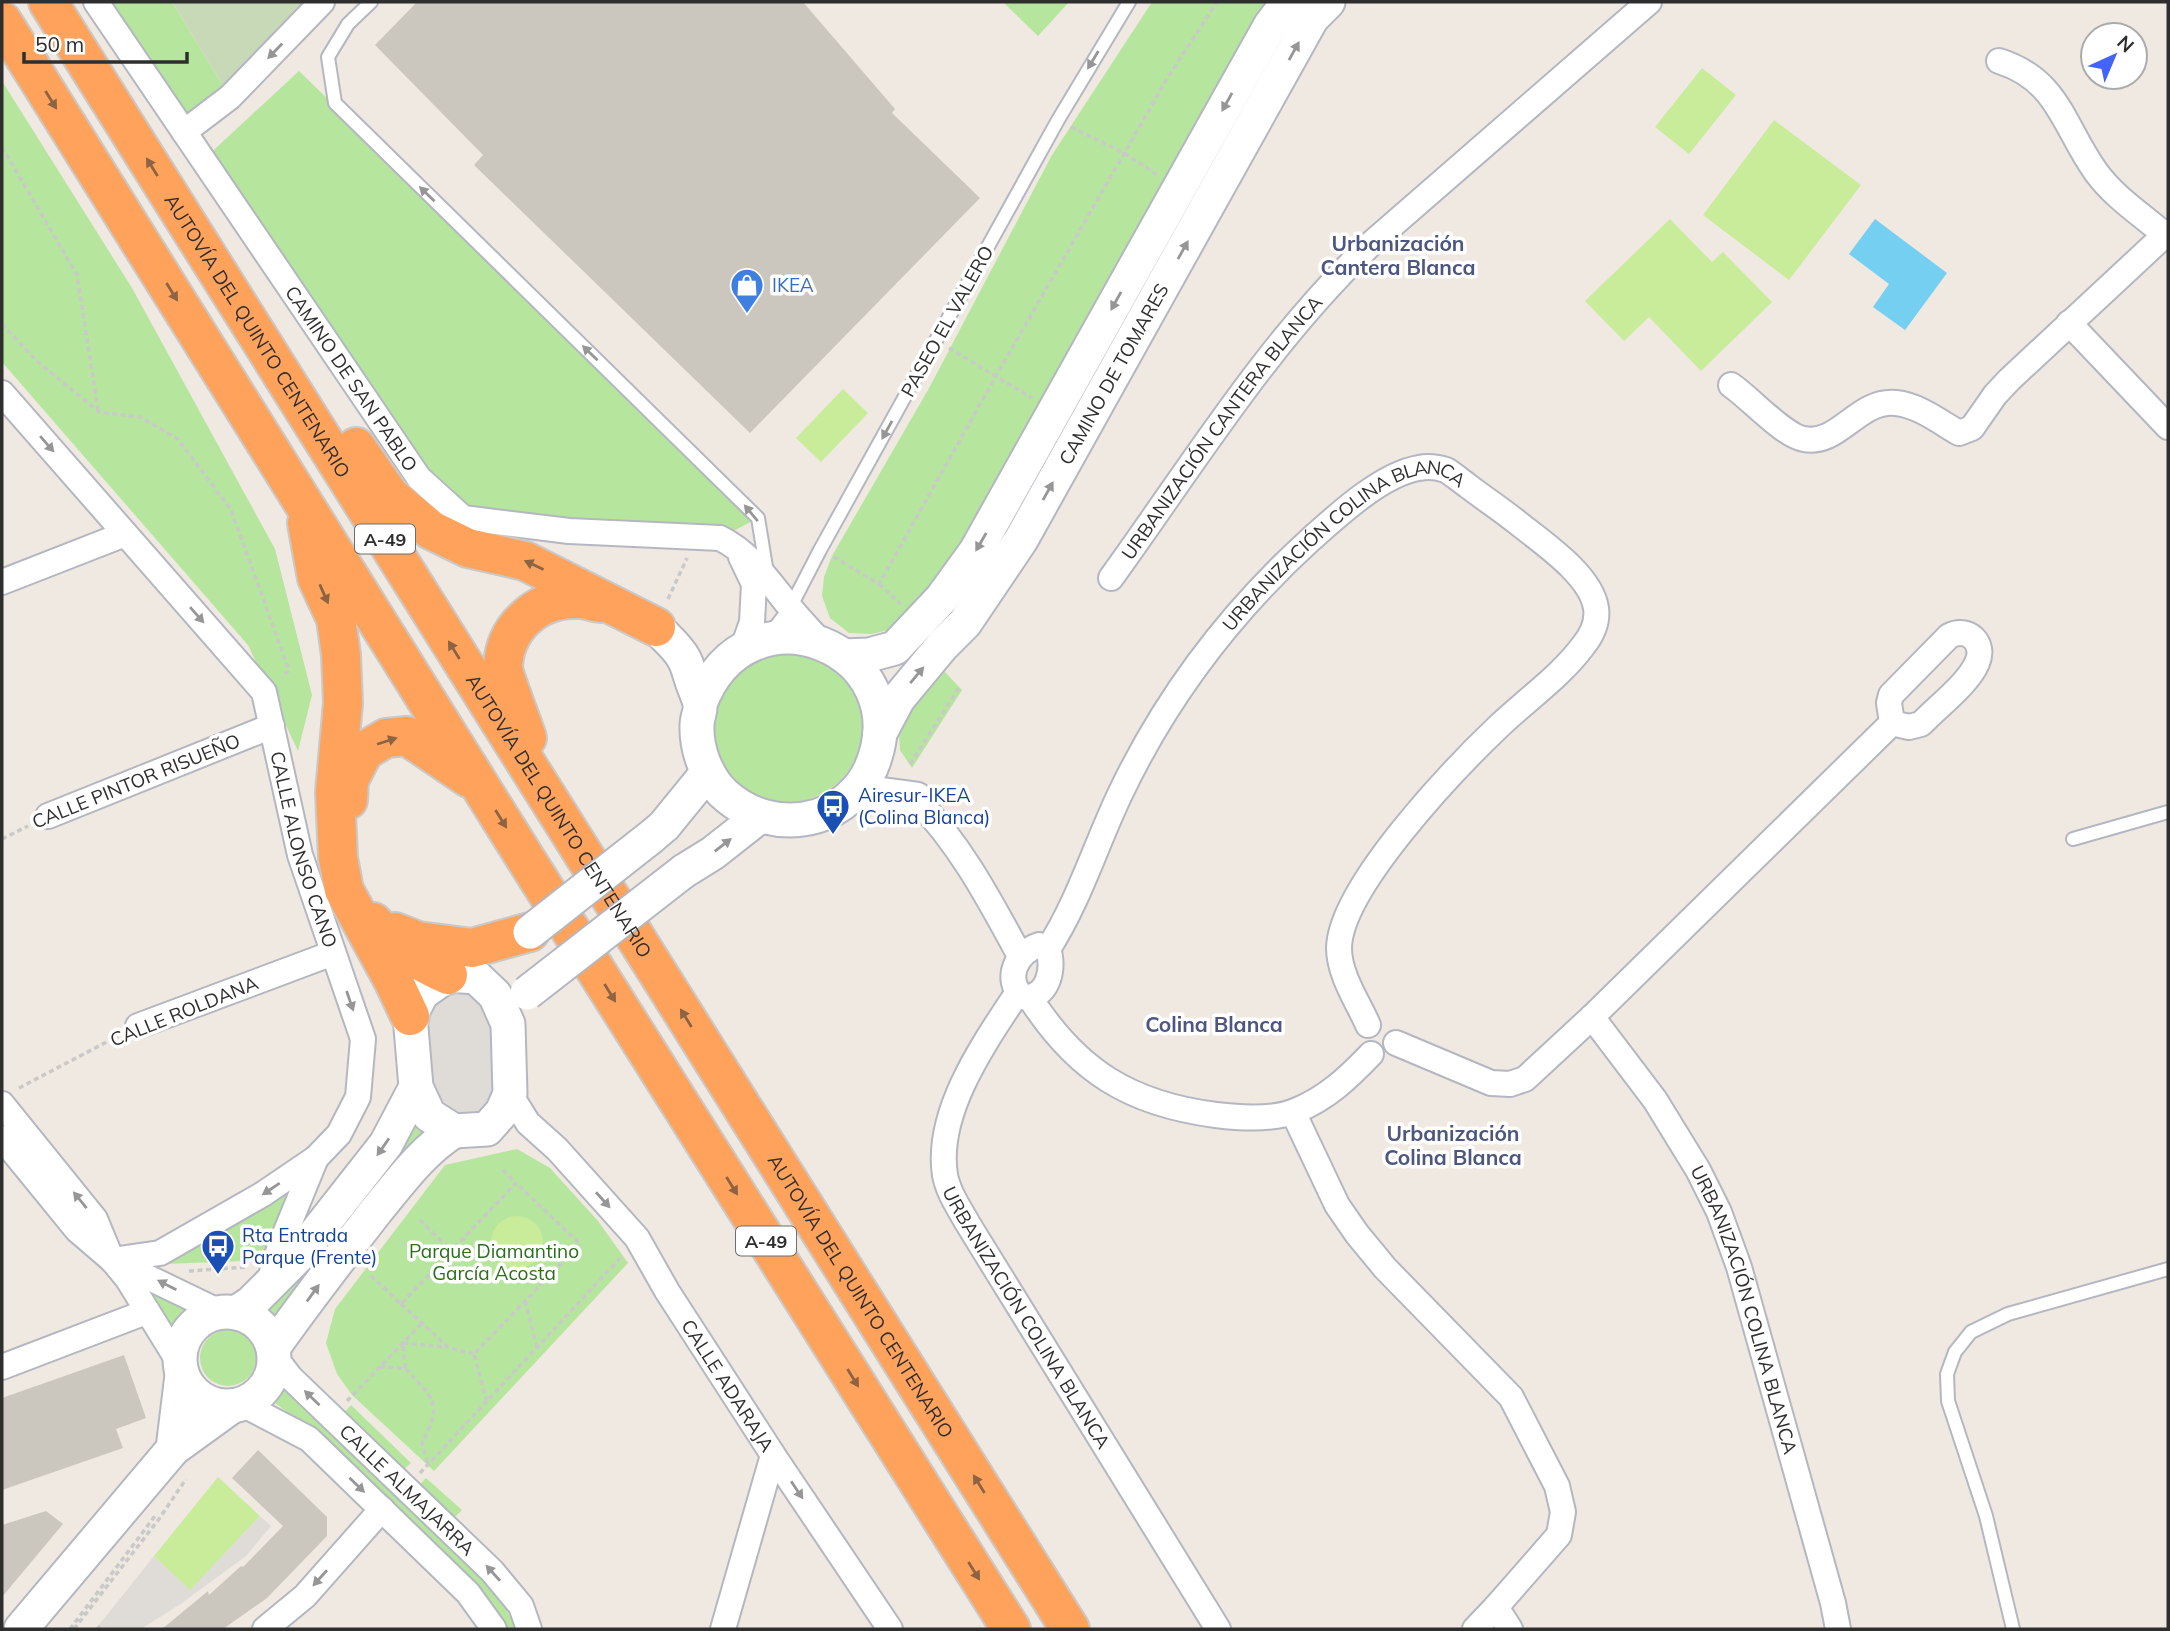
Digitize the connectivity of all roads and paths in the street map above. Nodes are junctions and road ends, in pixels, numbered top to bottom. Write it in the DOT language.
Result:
graph roads {
  1 [pos="48,2"];
  2 [pos="96,2"];
  3 [pos="322,2"];
  4 [pos="371,2"];
  5 [pos="1129,2"];
  6 [pos="1217,2"];
  7 [pos="1287,2"];
  8 [pos="1328,2"];
  9 [pos="1649,2"];
  10 [pos="2,21"];
  11 [pos="1999,61"];
  12 [pos="1058,120"];
  13 [pos="184,132"];
  14 [pos="2,147"];
  15 [pos="1124,153"];
  16 [pos="1178,188"];
  17 [pos="2166,234"];
  18 [pos="228,287"];
  19 [pos="2069,323"];
  20 [pos="2,324"];
  21 [pos="937,341"];
  22 [pos="996,376"];
  23 [pos="1731,385"];
  24 [pos="2,393"];
  25 [pos="1056,411"];
  26 [pos="99,412"];
  27 [pos="2168,427"];
  28 [pos="304,504"];
  29 [pos="125,534"];
  30 [pos="696,537"];
  31 [pos="737,547"];
  32 [pos="820,550"];
  33 [pos="767,577"];
  34 [pos="1111,578"];
  35 [pos="2,582"];
  36 [pos="617,606"];
  37 [pos="790,608"];
  38 [pos="656,627"];
  39 [pos="749,646"];
  40 [pos="833,649"];
  41 [pos="959,688"];
  42 [pos="264,692"];
  43 [pos="700,704"];
  44 [pos="1892,723"];
  45 [pos="272,726"];
  46 [pos="878,743"];
  47 [pos="910,764"];
  48 [pos="708,772"];
  49 [pos="480,785"];
  50 [pos="543,790"];
  51 [pos="856,791"];
  52 [pos="916,799"];
  53 [pos="2168,812"];
  54 [pos="48,816"];
  55 [pos="760,816"];
  56 [pos="2,839"];
  57 [pos="2073,839"];
  58 [pos="374,923"];
  59 [pos="530,932"];
  60 [pos="1048,948"];
  61 [pos="333,953"];
  62 [pos="1020,956"];
  63 [pos="462,976"];
  64 [pos="1024,995"];
  65 [pos="410,1016"];
  66 [pos="1592,1017"];
  67 [pos="508,1024"];
  68 [pos="1368,1025"];
  69 [pos="138,1026"];
  70 [pos="1396,1043"];
  71 [pos="1371,1054"];
  72 [pos="416,1087"];
  73 [pos="510,1094"];
  74 [pos="7,1098"];
  75 [pos="1293,1112"];
  76 [pos="487,1129"];
  77 [pos="454,1131"];
  78 [pos="2,1138"];
  79 [pos="557,1149"];
  80 [pos="316,1158"];
  81 [pos="503,1170"];
  82 [pos="516,1183"];
  83 [pos="420,1220"];
  84 [pos="637,1238"];
  85 [pos="451,1251"];
  86 [pos="113,1260"];
  87 [pos="2168,1269"];
  88 [pos="145,1274"];
  89 [pos="371,1276"];
  90 [pos="271,1277"];
  91 [pos="525,1301"];
  92 [pos="401,1304"];
  93 [pos="146,1312"];
  94 [pos="229,1313"];
  95 [pos="422,1323"];
  96 [pos="403,1343"];
  97 [pos="448,1347"];
  98 [pos="537,1347"];
  99 [pos="274,1352"];
  100 [pos="474,1354"];
  101 [pos="2,1367"];
  102 [pos="380,1367"];
  103 [pos="405,1368"];
  104 [pos="181,1370"];
  105 [pos="352,1395"];
  106 [pos="486,1402"];
  107 [pos="236,1406"];
  108 [pos="773,1455"];
  109 [pos="183,1465"];
  110 [pos="382,1509"];
  111 [pos="1496,1607"];
  112 [pos="21,1629"];
  113 [pos="72,1629"];
  114 [pos="265,1629"];
  115 [pos="494,1629"];
  116 [pos="529,1629"];
  117 [pos="723,1629"];
  118 [pos="890,1629"];
  119 [pos="1011,1629"];
  120 [pos="1070,1629"];
  121 [pos="1219,1629"];
  122 [pos="1475,1629"];
  123 [pos="1510,1629"];
  124 [pos="1838,1629"];
  125 [pos="2013,1629"];
  18 -- 1 [label="highway, AUTOVÍA DEL QUINTO CENTENARIO / A-49, one-way"];
  2 -- 13 [label="street, CAMINO DE SAN PABLO"];
  3 -- 13 [label="street, one-way"];
  33 -- 4 [label="lane, one-way"];
  5 -- 12 [label="lane, PASEO EL VALERO, one-way"];
  6 -- 15 [label="path"];
  7 -- 16 [label="street, CAMINO DE TOMARES, one-way"];
  46 -- 8 [label="street, CAMINO DE TOMARES, one-way"];
  9 -- 34 [label="street, URBANIZACIÓN CANTERA BLANCA"];
  10 -- 28 [label="highway, A-49, one-way"];
  11 -- 17 [label="street"];
  12 -- 15 [label="path"];
  12 -- 21 [label="lane, PASEO EL VALERO"];
  13 -- 30 [label="street, CAMINO DE SAN PABLO"];
  14 -- 26 [label="path"];
  15 -- 16 [label="path"];
  15 -- 22 [label="path"];
  16 -- 25 [label="street, CAMINO DE TOMARES, one-way"];
  17 -- 19 [label="street"];
  36 -- 18 [label="highway, one-way"];
  50 -- 18 [label="highway, AUTOVÍA DEL QUINTO CENTENARIO / A-49, one-way"];
  19 -- 23 [label="street"];
  19 -- 27 [label="street"];
  20 -- 26 [label="path"];
  21 -- 22 [label="path"];
  21 -- 32 [label="lane, PASEO EL VALERO, one-way"];
  22 -- 25 [label="path"];
  22 -- 32 [label="path"];
  24 -- 29 [label="street, CALLE ALONSO CANO, one-way"];
  25 -- 40 [label="street, CAMINO DE TOMARES, one-way"];
  26 -- 42 [label="path"];
  28 -- 49 [label="highway, A-49"];
  28 -- 65 [label="highway, one-way"];
  29 -- 35 [label="street"];
  29 -- 42 [label="street, CALLE ALONSO CANO, one-way"];
  30 -- 31 [label="street, CAMINO DE SAN PABLO"];
  30 -- 38 [label="path"];
  31 -- 33 [label="street, CAMINO DE SAN PABLO"];
  31 -- 39 [label="street"];
  32 -- 37 [label="lane, PASEO EL VALERO"];
  33 -- 37 [label="street, CAMINO DE SAN PABLO"];
  36 -- 38 [label="highway"];
  36 -- 50 [label="highway"];
  37 -- 39 [label="lane, PASEO EL VALERO"];
  37 -- 40 [label="street, CAMINO DE SAN PABLO"];
  38 -- 39 [label="street"];
  38 -- 43 [label="street"];
  39 -- 40 [label="street"];
  39 -- 43 [label="street"];
  40 -- 46 [label="street"];
  41 -- 47 [label="path"];
  42 -- 45 [label="street, CALLE ALONSO CANO"];
  43 -- 48 [label="street"];
  44 -- 66 [label="street"];
  45 -- 54 [label="street, CALLE PINTOR RISUEÑO"];
  45 -- 61 [label="street, CALLE ALONSO CANO"];
  46 -- 51 [label="street"];
  46 -- 52 [label="street"];
  48 -- 55 [label="street"];
  48 -- 59 [label="street, bridge"];
  58 -- 49 [label="highway, one-way"];
  49 -- 119 [label="highway, A-49, one-way"];
  120 -- 50 [label="highway, AUTOVÍA DEL QUINTO CENTENARIO / A-49, one-way"];
  51 -- 52 [label="street"];
  51 -- 55 [label="street"];
  52 -- 62 [label="street"];
  53 -- 57 [label="lane"];
  54 -- 56 [label="path, CALLE PINTOR RISUEÑO"];
  67 -- 55 [label="street, one-way, bridge"];
  58 -- 59 [label="highway"];
  58 -- 63 [label="highway"];
  59 -- 63 [label="street"];
  60 -- 62 [label="street"];
  60 -- 64 [label="street"];
  60 -- 68 [label="street, URBANIZACIÓN COLINA BLANCA"];
  61 -- 69 [label="street, CALLE ROLDANA"];
  61 -- 80 [label="street, CALLE ALONSO CANO, one-way"];
  62 -- 64 [label="street"];
  63 -- 65 [label="street"];
  63 -- 67 [label="street"];
  64 -- 75 [label="street"];
  64 -- 121 [label="street, URBANIZACIÓN COLINA BLANCA"];
  65 -- 72 [label="street"];
  66 -- 70 [label="street"];
  66 -- 124 [label="street, URBANIZACIÓN COLINA BLANCA"];
  67 -- 73 [label="street"];
  68 -- 70 [label="street"];
  68 -- 71 [label="street"];
  69 -- 74 [label="path, CALLE ROLDANA"];
  70 -- 71 [label="street"];
  71 -- 75 [label="street"];
  72 -- 77 [label="street"];
  72 -- 90 [label="street, one-way"];
  73 -- 76 [label="street"];
  73 -- 79 [label="street, CALLE ADARAJA"];
  86 -- 74 [label="street, one-way"];
  75 -- 111 [label="street"];
  76 -- 77 [label="street"];
  76 -- 79 [label="street"];
  99 -- 77 [label="street, one-way"];
  78 -- 86 [label="street"];
  79 -- 84 [label="street, CALLE ADARAJA, one-way"];
  80 -- 86 [label="street, CALLE ALONSO CANO, one-way"];
  80 -- 90 [label="street"];
  81 -- 82 [label="path"];
  82 -- 85 [label="path"];
  82 -- 91 [label="path"];
  83 -- 85 [label="path"];
  84 -- 98 [label="path"];
  84 -- 108 [label="street, CALLE ADARAJA"];
  85 -- 92 [label="path"];
  86 -- 88 [label="street"];
  86 -- 93 [label="street"];
  87 -- 125 [label="lane"];
  88 -- 90 [label="path"];
  94 -- 88 [label="street, one-way"];
  89 -- 92 [label="path"];
  90 -- 94 [label="street"];
  91 -- 98 [label="path"];
  91 -- 100 [label="path"];
  92 -- 95 [label="path"];
  93 -- 101 [label="street"];
  93 -- 104 [label="street"];
  94 -- 99 [label="street"];
  94 -- 104 [label="street"];
  95 -- 96 [label="path"];
  95 -- 97 [label="path"];
  96 -- 97 [label="path"];
  96 -- 102 [label="path"];
  96 -- 103 [label="path"];
  97 -- 100 [label="path"];
  98 -- 106 [label="path"];
  99 -- 107 [label="street"];
  116 -- 99 [label="street, CALLE ALMAJARRA, one-way"];
  100 -- 106 [label="path"];
  102 -- 103 [label="path"];
  102 -- 105 [label="path"];
  103 -- 106 [label="path"];
  104 -- 107 [label="street"];
  104 -- 109 [label="street"];
  107 -- 109 [label="street"];
  107 -- 110 [label="street, CALLE ALMAJARRA, one-way"];
  108 -- 117 [label="street"];
  108 -- 118 [label="street, CALLE ADARAJA, one-way"];
  109 -- 112 [label="street"];
  109 -- 113 [label="path"];
  109 -- 113 [label="path"];
  110 -- 114 [label="street, one-way"];
  110 -- 115 [label="street, CALLE ALMAJARRA"];
  111 -- 122 [label="street"];
  111 -- 123 [label="street"];
}
